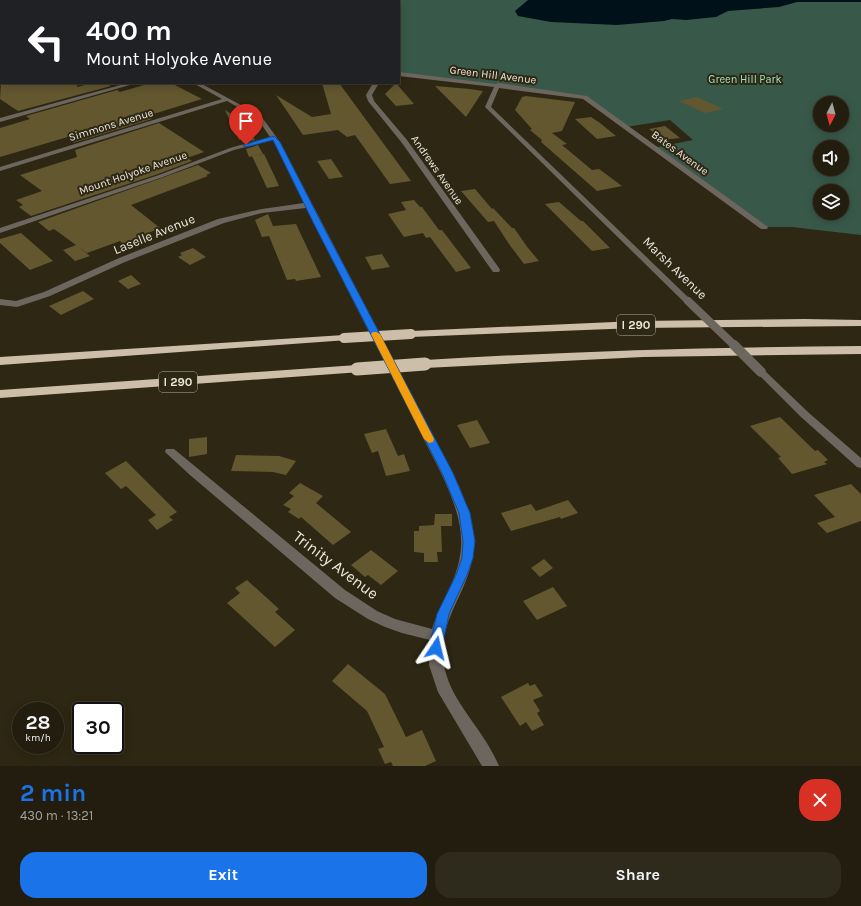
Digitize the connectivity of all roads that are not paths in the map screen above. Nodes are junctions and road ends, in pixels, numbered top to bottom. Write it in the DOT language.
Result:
graph roads {
  1 [pos="400,74"];
  2 [pos="130,84"];
  3 [pos="198,84"];
  4 [pos="375,84"];
  5 [pos="498,85"];
  6 [pos="585,97"];
  7 [pos="228,99"];
  8 [pos="0,120"];
  9 [pos="274,138"];
  10 [pos="0,169"];
  11 [pos="308,205"];
  12 [pos="764,227"];
  13 [pos="0,231"];
  14 [pos="496,270"];
  15 [pos="0,302"];
  16 [pos="861,323"];
  17 [pos="861,350"];
  18 [pos="0,361"];
  19 [pos="0,394"];
  20 [pos="170,452"];
  21 [pos="861,464"];
  22 [pos="437,636"];
  23 [pos="491,766"];
  1 -- 5 [label="street, Green Hill Avenue"];
  2 -- 8 [label="street"];
  3 -- 7 [label="street"];
  4 -- 14 [label="street, Andrews Avenue"];
  5 -- 6 [label="street, Green Hill Avenue"];
  5 -- 21 [label="street, Marsh Avenue, bridge"];
  6 -- 12 [label="street, Bates Avenue"];
  7 -- 9 [label="street"];
  7 -- 10 [label="street, Simmons Avenue"];
  9 -- 11 [label="street"];
  9 -- 13 [label="street, Mount Holyoke Avenue"];
  11 -- 15 [label="street, Laselle Avenue"];
  11 -- 22 [label="street"];
  16 -- 18 [label="highway, I 290, bridge"];
  17 -- 19 [label="highway, I 290, bridge"];
  20 -- 22 [label="street, Trinity Avenue"];
  22 -- 23 [label="street"];
}
